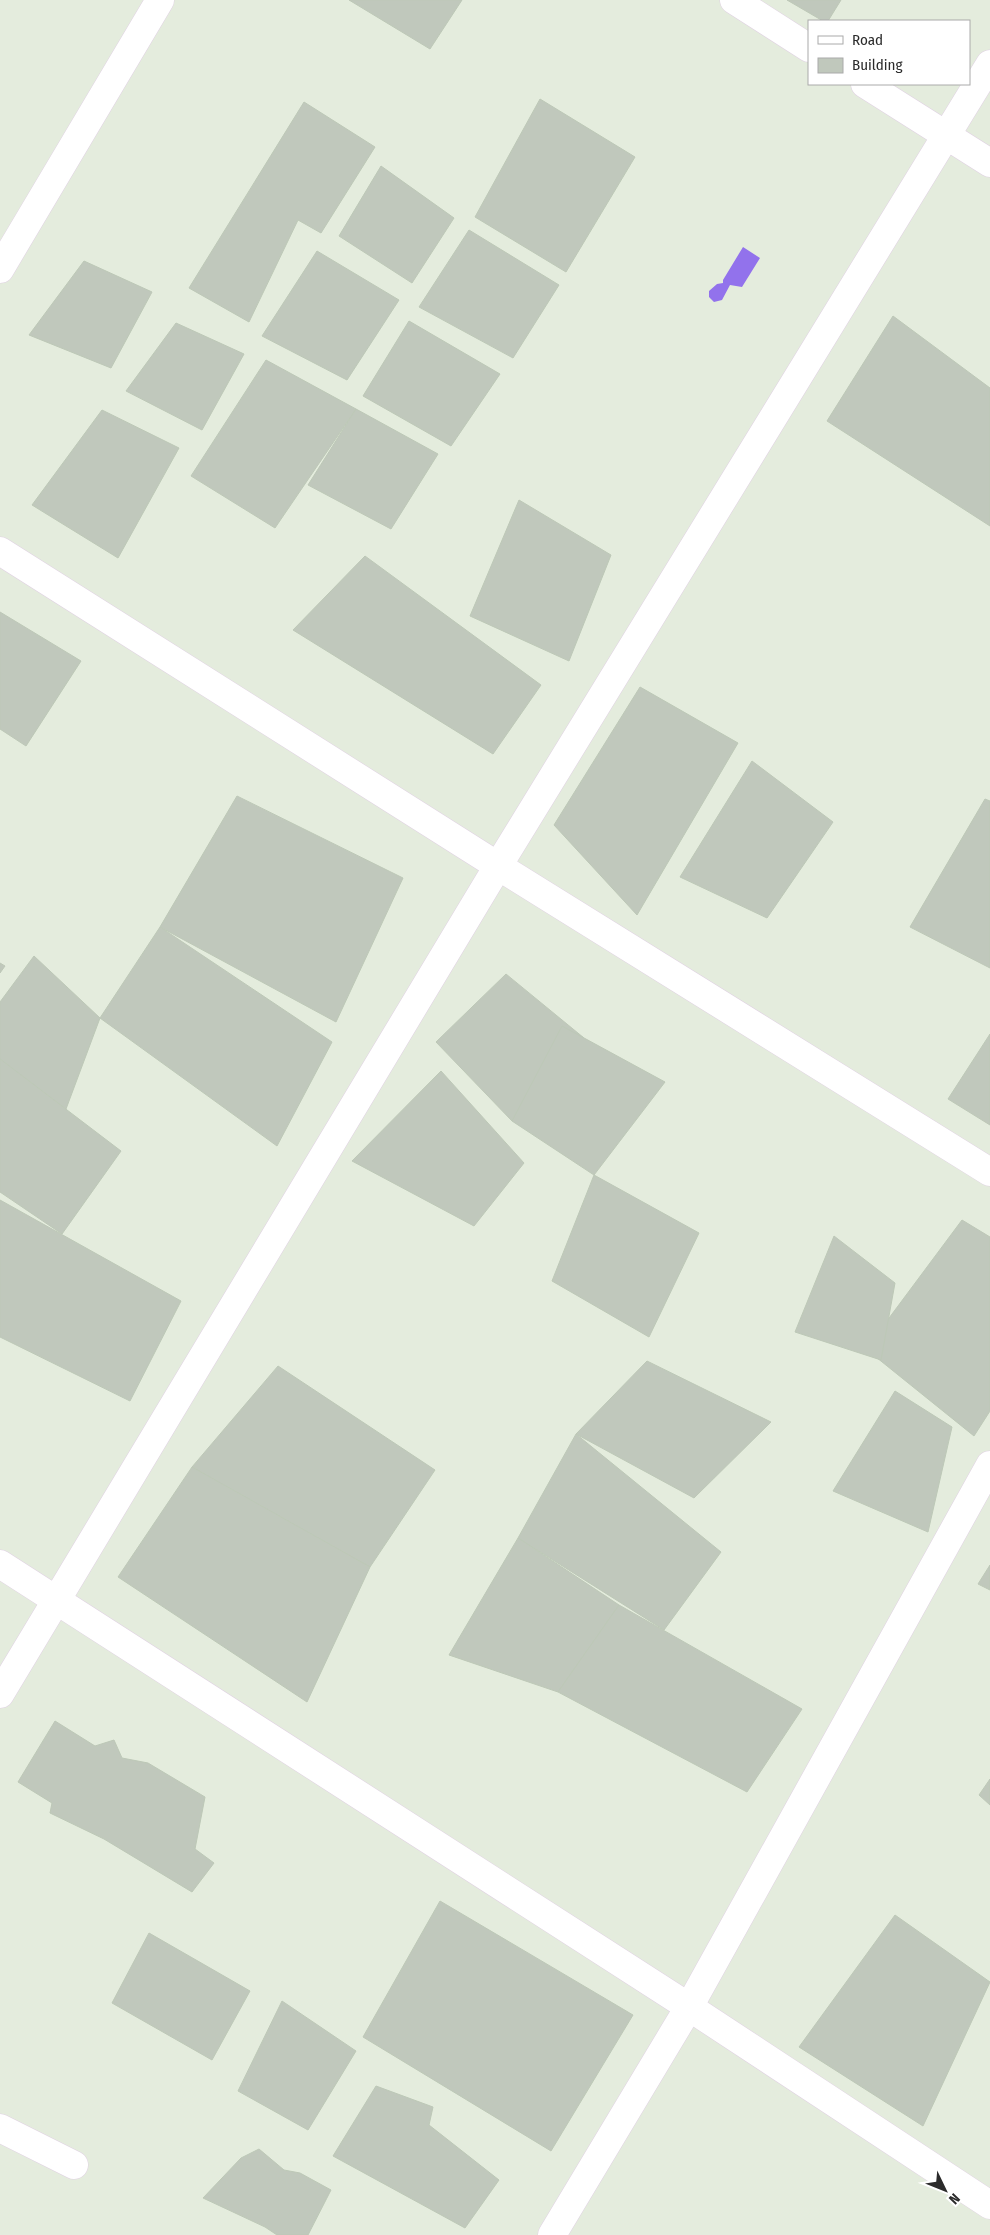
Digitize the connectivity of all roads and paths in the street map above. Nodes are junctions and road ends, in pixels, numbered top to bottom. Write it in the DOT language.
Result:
graph roads {
  1 [pos="160,0"];
  2 [pos="734,0"];
  3 [pos="808,47"];
  4 [pos="990,64"];
  5 [pos="867,85"];
  6 [pos="946,136"];
  7 [pos="990,163"];
  8 [pos="0,269"];
  9 [pos="0,551"];
  10 [pos="498,866"];
  11 [pos="990,1172"];
  12 [pos="990,1465"];
  13 [pos="0,1564"];
  14 [pos="56,1600"];
  15 [pos="0,1694"];
  16 [pos="690,2007"];
  17 [pos="0,2128"];
  18 [pos="74,2165"];
  19 [pos="990,2205"];
  20 [pos="552,2235"];
  1 -- 8 [label="street"];
  2 -- 3 [label="street"];
  4 -- 6 [label="street"];
  5 -- 6 [label="street"];
  6 -- 7 [label="street"];
  6 -- 10 [label="street"];
  9 -- 10 [label="street"];
  10 -- 11 [label="street"];
  10 -- 14 [label="street"];
  12 -- 16 [label="street"];
  13 -- 14 [label="street"];
  14 -- 15 [label="street"];
  14 -- 16 [label="street"];
  16 -- 19 [label="street"];
  16 -- 20 [label="street"];
  17 -- 18 [label="street"];
}
